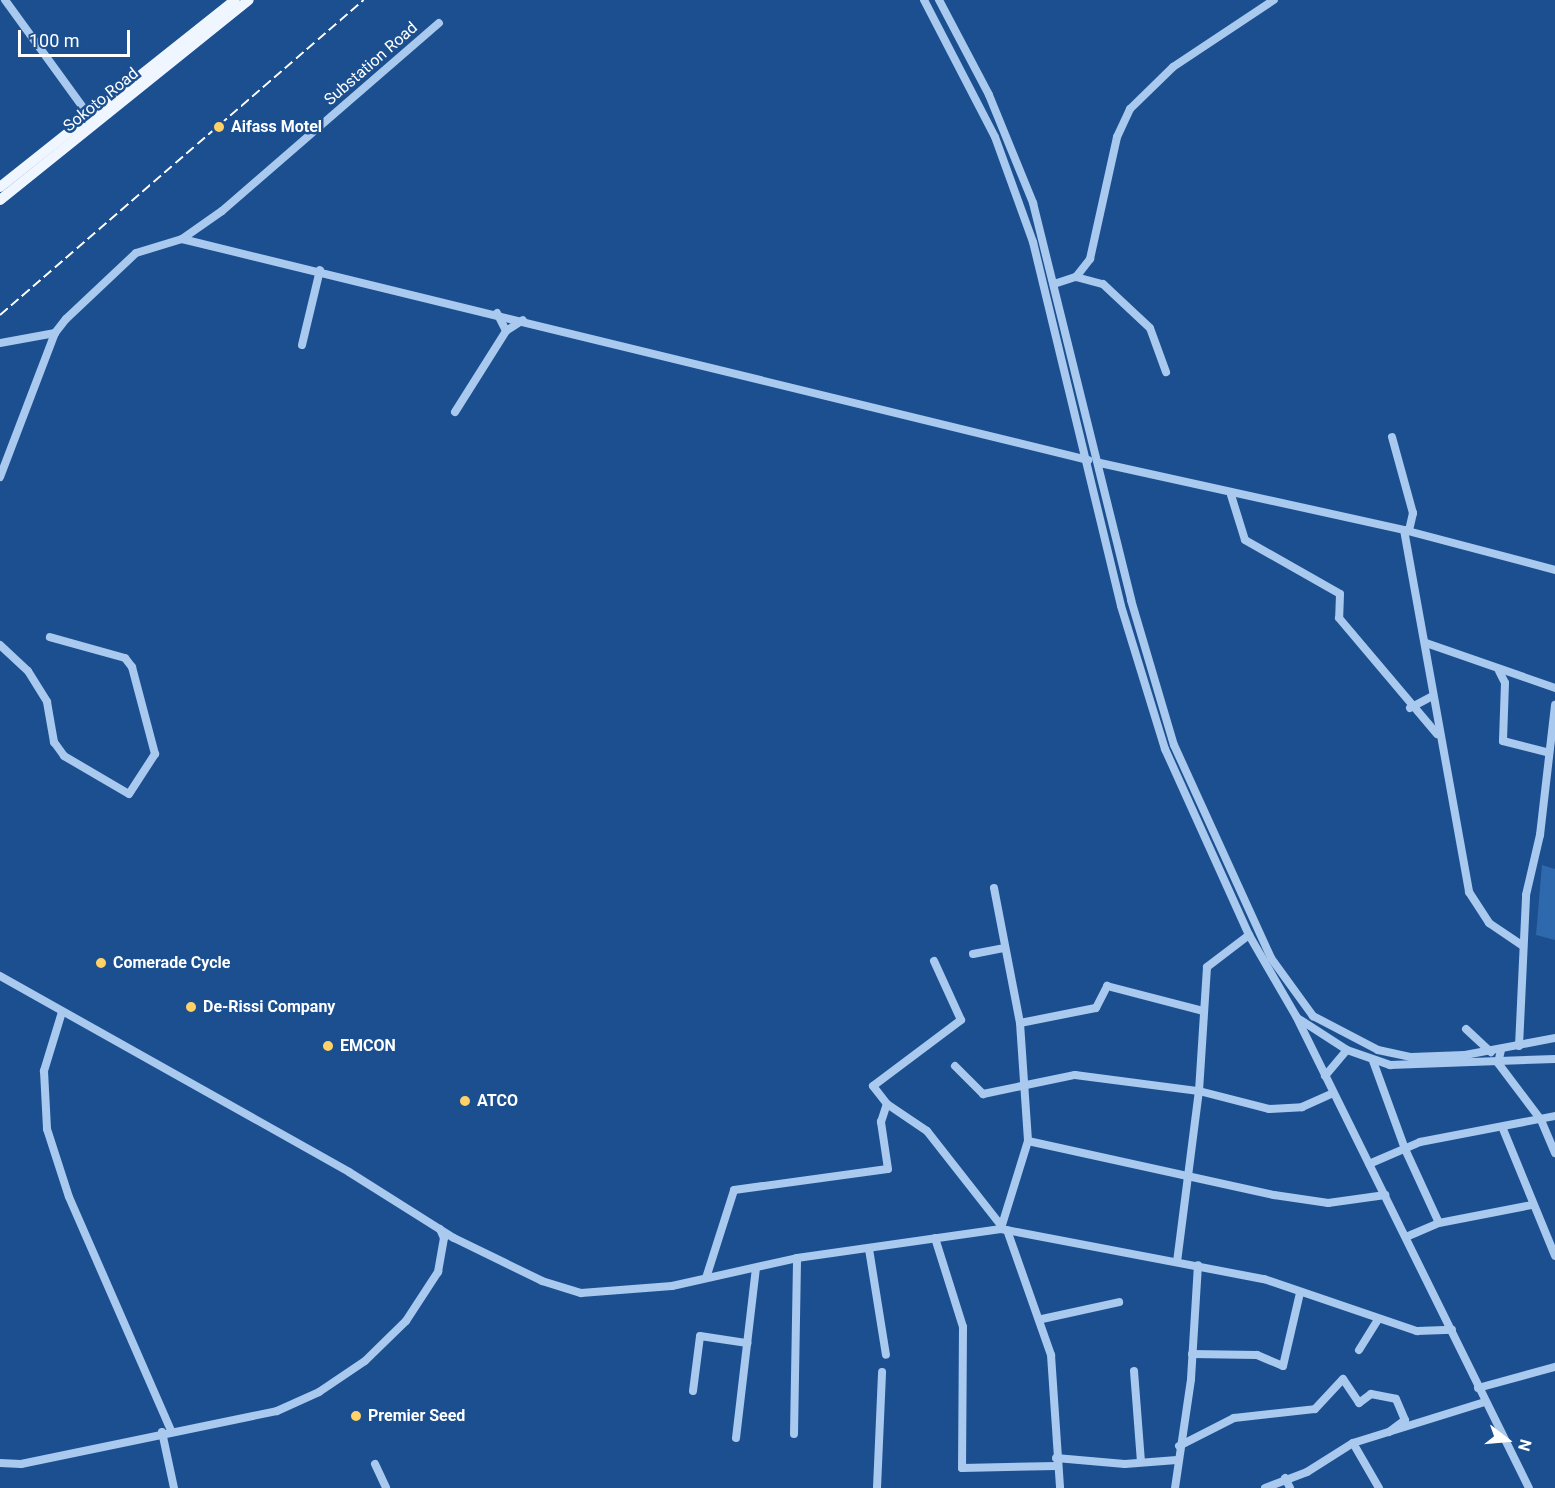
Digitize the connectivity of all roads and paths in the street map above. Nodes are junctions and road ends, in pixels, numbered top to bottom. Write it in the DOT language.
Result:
graph roads {
  1 [pos="4,0"];
  2 [pos="235,0"];
  3 [pos="249,0"];
  4 [pos="924,0"];
  5 [pos="939,0"];
  6 [pos="1274,0"];
  7 [pos="439,23"];
  8 [pos="90,117"];
  9 [pos="0,187"];
  10 [pos="0,200"];
  11 [pos="182,239"];
  12 [pos="320,270"];
  13 [pos="1076,277"];
  14 [pos="1057,283"];
  15 [pos="498,313"];
  16 [pos="523,320"];
  17 [pos="1067,323"];
  18 [pos="1055,325"];
  19 [pos="506,331"];
  20 [pos="55,333"];
  21 [pos="0,343"];
  22 [pos="302,345"];
  23 [pos="1166,372"];
  24 [pos="455,412"];
  25 [pos="1392,437"];
  26 [pos="1088,460"];
  27 [pos="1100,463"];
  28 [pos="0,477"];
  29 [pos="1231,495"];
  30 [pos="1406,530"];
  31 [pos="1555,570"];
  32 [pos="50,637"];
  33 [pos="1425,643"];
  34 [pos="0,645"];
  35 [pos="1499,671"];
  36 [pos="1555,688"];
  37 [pos="1431,697"];
  38 [pos="1555,705"];
  39 [pos="1410,708"];
  40 [pos="1438,735"];
  41 [pos="1546,752"];
  42 [pos="994,888"];
  43 [pos="1249,935"];
  44 [pos="1522,945"];
  45 [pos="1003,948"];
  46 [pos="972,954"];
  47 [pos="934,961"];
  48 [pos="0,976"];
  49 [pos="1203,1011"];
  50 [pos="62,1012"];
  51 [pos="1296,1016"];
  52 [pos="1020,1023"];
  53 [pos="1467,1029"];
  54 [pos="1555,1038"];
  55 [pos="1519,1046"];
  56 [pos="1347,1050"];
  57 [pos="1501,1050"];
  58 [pos="1491,1052"];
  59 [pos="1441,1056"];
  60 [pos="1555,1059"];
  61 [pos="1373,1060"];
  62 [pos="1498,1063"];
  63 [pos="955,1066"];
  64 [pos="1442,1066"];
  65 [pos="1325,1076"];
  66 [pos="1022,1085"];
  67 [pos="1199,1091"];
  68 [pos="1333,1093"];
  69 [pos="887,1104"];
  70 [pos="1555,1116"];
  71 [pos="1541,1120"];
  72 [pos="1503,1129"];
  73 [pos="1028,1141"];
  74 [pos="1405,1149"];
  75 [pos="1555,1153"];
  76 [pos="1369,1164"];
  77 [pos="1187,1175"];
  78 [pos="1385,1195"];
  79 [pos="1532,1205"];
  80 [pos="1439,1223"];
  81 [pos="439,1227"];
  82 [pos="1003,1228"];
  83 [pos="1406,1237"];
  84 [pos="935,1238"];
  85 [pos="869,1249"];
  86 [pos="1555,1256"];
  87 [pos="797,1258"];
  88 [pos="1177,1262"];
  89 [pos="1198,1265"];
  90 [pos="756,1269"];
  91 [pos="706,1278"];
  92 [pos="1300,1293"];
  93 [pos="1119,1302"];
  94 [pos="1042,1319"];
  95 [pos="1378,1320"];
  96 [pos="1452,1330"];
  97 [pos="747,1343"];
  98 [pos="1359,1350"];
  99 [pos="1192,1354"];
  100 [pos="886,1355"];
  101 [pos="1555,1367"];
  102 [pos="1134,1371"];
  103 [pos="882,1372"];
  104 [pos="1478,1388"];
  105 [pos="693,1391"];
  106 [pos="1485,1402"];
  107 [pos="171,1430"];
  108 [pos="162,1432"];
  109 [pos="1389,1432"];
  110 [pos="794,1434"];
  111 [pos="736,1438"];
  112 [pos="1353,1443"];
  113 [pos="1179,1446"];
  114 [pos="1177,1460"];
  115 [pos="1056,1462"];
  116 [pos="1141,1462"];
  117 [pos="0,1463"];
  118 [pos="375,1464"];
  119 [pos="1285,1478"];
  120 [pos="174,1488"];
  121 [pos="386,1488"];
  122 [pos="877,1488"];
  123 [pos="1060,1488"];
  124 [pos="1175,1488"];
  125 [pos="1265,1488"];
  126 [pos="1290,1488"];
  127 [pos="1379,1488"];
  128 [pos="1529,1488"];
  1 -- 8 [label="street"];
  2 -- 8 [label="main road, Sokoto Road"];
  3 -- 10 [label="main road, Sokoto Road"];
  4 -- 18 [label="street"];
  5 -- 14 [label="street"];
  6 -- 13 [label="street"];
  7 -- 11 [label="street, Substation Road"];
  8 -- 9 [label="main road, Sokoto Road"];
  11 -- 12 [label="street"];
  11 -- 20 [label="street"];
  12 -- 15 [label="street"];
  12 -- 22 [label="street"];
  13 -- 14 [label="street"];
  13 -- 23 [label="street"];
  14 -- 17 [label="street"];
  15 -- 16 [label="street"];
  15 -- 19 [label="street"];
  16 -- 19 [label="street"];
  16 -- 26 [label="street"];
  17 -- 18 [label="street"];
  17 -- 27 [label="street"];
  18 -- 26 [label="street"];
  19 -- 24 [label="street"];
  20 -- 21 [label="street"];
  20 -- 28 [label="street"];
  25 -- 30 [label="street"];
  26 -- 43 [label="street"];
  27 -- 29 [label="street"];
  27 -- 59 [label="street"];
  29 -- 30 [label="street"];
  29 -- 39 [label="street"];
  30 -- 31 [label="street"];
  30 -- 33 [label="street"];
  32 -- 34 [label="street"];
  33 -- 35 [label="street"];
  33 -- 37 [label="street"];
  35 -- 36 [label="street"];
  35 -- 41 [label="street"];
  37 -- 39 [label="street"];
  37 -- 40 [label="street"];
  38 -- 41 [label="street"];
  39 -- 40 [label="street"];
  40 -- 44 [label="street"];
  41 -- 44 [label="street"];
  42 -- 45 [label="street"];
  43 -- 49 [label="street"];
  43 -- 51 [label="street"];
  44 -- 55 [label="street"];
  45 -- 46 [label="street"];
  45 -- 52 [label="street"];
  47 -- 69 [label="street"];
  48 -- 50 [label="street"];
  49 -- 52 [label="street"];
  49 -- 67 [label="street"];
  50 -- 81 [label="street"];
  50 -- 107 [label="street"];
  51 -- 56 [label="street"];
  51 -- 65 [label="street"];
  52 -- 66 [label="street"];
  53 -- 58 [label="street"];
  54 -- 55 [label="street"];
  55 -- 57 [label="street"];
  56 -- 61 [label="street"];
  56 -- 65 [label="street"];
  57 -- 58 [label="street"];
  57 -- 62 [label="street"];
  58 -- 59 [label="street"];
  59 -- 64 [label="street"];
  60 -- 62 [label="street"];
  61 -- 64 [label="street"];
  61 -- 74 [label="street"];
  62 -- 64 [label="street"];
  62 -- 71 [label="street"];
  63 -- 66 [label="street"];
  65 -- 68 [label="street"];
  66 -- 67 [label="street"];
  66 -- 73 [label="street"];
  67 -- 68 [label="street"];
  67 -- 77 [label="street"];
  68 -- 76 [label="street"];
  69 -- 82 [label="street"];
  69 -- 91 [label="street"];
  70 -- 71 [label="street"];
  71 -- 72 [label="street"];
  71 -- 75 [label="street"];
  72 -- 74 [label="street"];
  72 -- 79 [label="street"];
  73 -- 77 [label="street"];
  73 -- 82 [label="street"];
  74 -- 76 [label="street"];
  74 -- 80 [label="street"];
  76 -- 78 [label="street"];
  77 -- 78 [label="street"];
  77 -- 88 [label="street"];
  78 -- 83 [label="street"];
  79 -- 80 [label="street"];
  79 -- 86 [label="street"];
  80 -- 83 [label="street"];
  81 -- 91 [label="street"];
  81 -- 107 [label="street"];
  82 -- 84 [label="street"];
  82 -- 88 [label="street"];
  82 -- 94 [label="street"];
  83 -- 96 [label="street"];
  84 -- 85 [label="street"];
  84 -- 115 [label="street"];
  85 -- 87 [label="street"];
  85 -- 100 [label="street"];
  87 -- 90 [label="street"];
  87 -- 110 [label="street"];
  88 -- 89 [label="street"];
  89 -- 92 [label="street"];
  89 -- 99 [label="street"];
  90 -- 91 [label="street"];
  90 -- 97 [label="street"];
  92 -- 95 [label="street"];
  92 -- 99 [label="street"];
  93 -- 94 [label="street"];
  94 -- 115 [label="street"];
  95 -- 96 [label="street"];
  95 -- 98 [label="street"];
  96 -- 104 [label="street"];
  97 -- 105 [label="street"];
  97 -- 111 [label="street"];
  99 -- 113 [label="street"];
  101 -- 104 [label="street"];
  102 -- 116 [label="street"];
  103 -- 122 [label="street"];
  104 -- 106 [label="street"];
  106 -- 109 [label="street"];
  106 -- 128 [label="street"];
  107 -- 108 [label="street"];
  108 -- 117 [label="street"];
  108 -- 120 [label="street"];
  109 -- 112 [label="street"];
  109 -- 113 [label="street"];
  112 -- 119 [label="street"];
  112 -- 127 [label="street"];
  113 -- 114 [label="street"];
  114 -- 116 [label="street"];
  114 -- 124 [label="street"];
  115 -- 116 [label="street"];
  115 -- 123 [label="street"];
  118 -- 121 [label="street"];
  119 -- 125 [label="street"];
  119 -- 126 [label="street"];
}
